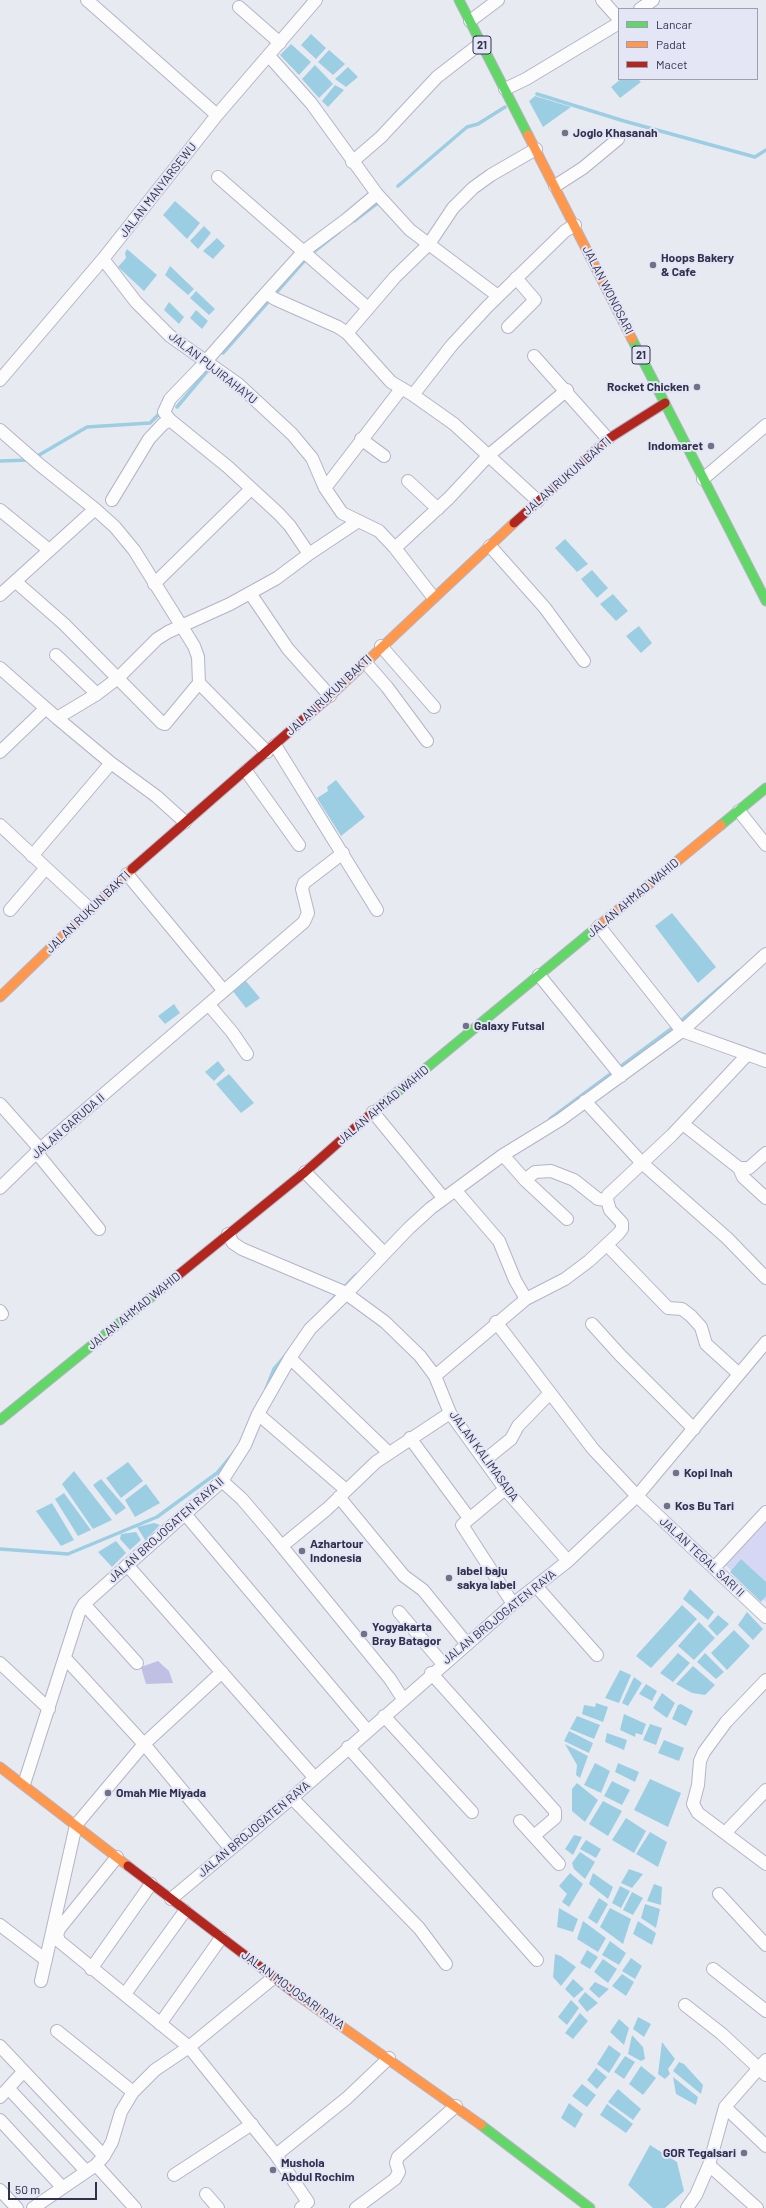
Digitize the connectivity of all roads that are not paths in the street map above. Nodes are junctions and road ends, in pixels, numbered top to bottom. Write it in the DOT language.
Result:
graph roads {
  1 [pos="87,0"];
  2 [pos="316,0"];
  3 [pos="459,0"];
  4 [pos="498,0"];
  5 [pos="602,0"];
  6 [pos="653,0"];
  7 [pos="239,7"];
  8 [pos="641,8"];
  9 [pos="618,18"];
  10 [pos="470,21"];
  11 [pos="618,24"];
  12 [pos="481,42"];
  13 [pos="280,43"];
  14 [pos="269,56"];
  15 [pos="505,90"];
  16 [pos="217,115"];
  17 [pos="618,139"];
  18 [pos="536,149"];
  19 [pos="352,162"];
  20 [pos="218,177"];
  21 [pos="554,186"];
  22 [pos="381,198"];
  23 [pos="575,225"];
  24 [pos="429,244"];
  25 [pos="304,251"];
  26 [pos="103,259"];
  27 [pos="516,278"];
  28 [pos="270,295"];
  29 [pos="498,296"];
  30 [pos="368,308"];
  31 [pos="508,327"];
  32 [pos="347,333"];
  33 [pos="534,356"];
  34 [pos="207,361"];
  35 [pos="0,380"];
  36 [pos="401,389"];
  37 [pos="566,390"];
  38 [pos="413,394"];
  39 [pos="666,403"];
  40 [pos="170,420"];
  41 [pos="766,425"];
  42 [pos="0,430"];
  43 [pos="608,438"];
  44 [pos="361,439"];
  45 [pos="489,455"];
  46 [pos="384,456"];
  47 [pos="703,479"];
  48 [pos="408,481"];
  49 [pos="325,488"];
  50 [pos="251,489"];
  51 [pos="112,500"];
  52 [pos="538,501"];
  53 [pos="95,509"];
  54 [pos="438,509"];
  55 [pos="0,510"];
  56 [pos="357,522"];
  57 [pos="490,546"];
  58 [pos="395,548"];
  59 [pos="49,550"];
  60 [pos="309,554"];
  61 [pos="16,582"];
  62 [pos="154,584"];
  63 [pos="250,594"];
  64 [pos="0,595"];
  65 [pos="433,597"];
  66 [pos="766,601"];
  67 [pos="180,627"];
  68 [pos="381,646"];
  69 [pos="56,655"];
  70 [pos="584,661"];
  71 [pos="365,662"];
  72 [pos="0,668"];
  73 [pos="118,678"];
  74 [pos="199,683"];
  75 [pos="97,694"];
  76 [pos="330,696"];
  77 [pos="434,707"];
  78 [pos="45,708"];
  79 [pos="57,718"];
  80 [pos="427,741"];
  81 [pos="271,749"];
  82 [pos="0,752"];
  83 [pos="110,763"];
  84 [pos="246,770"];
  85 [pos="766,788"];
  86 [pos="739,811"];
  87 [pos="184,822"];
  88 [pos="1,827"];
  89 [pos="299,845"];
  90 [pos="766,845"];
  91 [pos="343,853"];
  92 [pos="32,856"];
  93 [pos="45,869"];
  94 [pos="127,874"];
  95 [pos="90,909"];
  96 [pos="10,910"];
  97 [pos="377,910"];
  98 [pos="599,926"];
  99 [pos="766,954"];
  100 [pos="539,975"];
  101 [pos="224,991"];
  102 [pos="0,997"];
  103 [pos="209,1005"];
  104 [pos="679,1027"];
  105 [pos="247,1054"];
  106 [pos="747,1055"];
  107 [pos="766,1061"];
  108 [pos="618,1072"];
  109 [pos="585,1101"];
  110 [pos="0,1104"];
  111 [pos="373,1112"];
  112 [pos="683,1124"];
  113 [pos="38,1151"];
  114 [pos="766,1153"];
  115 [pos="503,1156"];
  116 [pos="642,1163"];
  117 [pos="739,1168"];
  118 [pos="305,1172"];
  119 [pos="525,1180"];
  120 [pos="0,1188"];
  121 [pos="456,1191"];
  122 [pos="441,1195"];
  123 [pos="766,1198"];
  124 [pos="607,1200"];
  125 [pos="567,1218"];
  126 [pos="99,1229"];
  127 [pos="228,1234"];
  128 [pos="607,1245"];
  129 [pos="381,1251"];
  130 [pos="766,1278"];
  131 [pos="341,1291"];
  132 [pos="526,1299"];
  133 [pos="496,1322"];
  134 [pos="592,1324"];
  135 [pos="766,1342"];
  136 [pos="290,1358"];
  137 [pos="739,1374"];
  138 [pos="435,1376"];
  139 [pos="550,1393"];
  140 [pos="450,1413"];
  141 [pos="258,1414"];
  142 [pos="0,1420"];
  143 [pos="694,1429"];
  144 [pos="410,1438"];
  145 [pos="389,1453"];
  146 [pos="485,1460"];
  147 [pos="222,1481"];
  148 [pos="505,1489"];
  149 [pos="343,1494"];
  150 [pos="637,1496"];
  151 [pos="766,1512"];
  152 [pos="185,1514"];
  153 [pos="469,1518"];
  154 [pos="282,1546"];
  155 [pos="568,1561"];
  156 [pos="128,1565"];
  157 [pos="714,1568"];
  158 [pos="536,1586"];
  159 [pos="84,1604"];
  160 [pos="513,1604"];
  161 [pos="399,1612"];
  162 [pos="766,1617"];
  163 [pos="467,1644"];
  164 [pos="597,1655"];
  165 [pos="65,1658"];
  166 [pos="0,1663"];
  167 [pos="137,1663"];
  168 [pos="443,1664"];
  169 [pos="222,1672"];
  170 [pos="431,1674"];
  171 [pos="766,1680"];
  172 [pos="403,1699"];
  173 [pos="49,1709"];
  174 [pos="384,1716"];
  175 [pos="367,1730"];
  176 [pos="144,1744"];
  177 [pos="348,1747"];
  178 [pos="0,1767"];
  179 [pos="314,1777"];
  180 [pos="24,1784"];
  181 [pos="766,1790"];
  182 [pos="292,1798"];
  183 [pos="472,1812"];
  184 [pos="520,1821"];
  185 [pos="76,1825"];
  186 [pos="725,1833"];
  187 [pos="535,1835"];
  188 [pos="230,1848"];
  189 [pos="117,1857"];
  190 [pos="559,1864"];
  191 [pos="766,1864"];
  192 [pos="151,1884"];
  193 [pos="719,1894"];
  194 [pos="171,1899"];
  195 [pos="185,1911"];
  196 [pos="0,1925"];
  197 [pos="221,1938"];
  198 [pos="764,1940"];
  199 [pos="46,1960"];
  200 [pos="537,1960"];
  201 [pos="446,1964"];
  202 [pos="91,1969"];
  203 [pos="713,1969"];
  204 [pos="272,1978"];
  205 [pos="41,1981"];
  206 [pos="125,1994"];
  207 [pos="685,2005"];
  208 [pos="766,2012"];
  209 [pos="160,2024"];
  210 [pos="56,2031"];
  211 [pos="0,2046"];
  212 [pos="189,2047"];
  213 [pos="389,2058"];
  214 [pos="764,2068"];
  215 [pos="23,2072"];
  216 [pos="133,2092"];
  217 [pos="4,2093"];
  218 [pos="456,2106"];
  219 [pos="725,2107"];
  220 [pos="0,2120"];
  221 [pos="252,2124"];
  222 [pos="766,2146"];
  223 [pos="276,2155"];
  224 [pos="96,2164"];
  225 [pos="709,2165"];
  226 [pos="174,2175"];
  227 [pos="62,2187"];
  228 [pos="0,2190"];
  229 [pos="206,2194"];
  230 [pos="49,2204"];
  231 [pos="308,2206"];
  232 [pos="17,2208"];
  233 [pos="33,2208"];
  234 [pos="135,2208"];
  235 [pos="218,2208"];
  236 [pos="356,2208"];
  237 [pos="590,2208"];
  238 [pos="687,2208"];
  239 [pos="757,2208"];
  1 -- 16 [label="street"];
  2 -- 13 [label="street, JALAN MANYARSEWU"];
  3 -- 10 [label="main road, JALAN WONOSARI / 21"];
  4 -- 10 [label="street"];
  5 -- 9 [label="street"];
  6 -- 8 [label="street"];
  7 -- 13 [label="street"];
  10 -- 12 [label="main road, JALAN WONOSARI / 21"];
  11 -- 15 [label="street"];
  12 -- 15 [label="main road, JALAN WONOSARI / 21"];
  12 -- 19 [label="street"];
  13 -- 14 [label="street, JALAN MANYARSEWU"];
  14 -- 16 [label="street, JALAN MANYARSEWU"];
  14 -- 19 [label="street"];
  15 -- 18 [label="main road, JALAN WONOSARI / 21"];
  16 -- 26 [label="street, JALAN MANYARSEWU"];
  17 -- 21 [label="street"];
  18 -- 21 [label="main road, JALAN WONOSARI / 21"];
  18 -- 24 [label="street"];
  19 -- 22 [label="street"];
  20 -- 25 [label="street"];
  21 -- 23 [label="main road, JALAN WONOSARI / 21"];
  22 -- 24 [label="street"];
  22 -- 25 [label="street"];
  23 -- 27 [label="street"];
  23 -- 39 [label="main road, JALAN WONOSARI / 21"];
  24 -- 29 [label="street"];
  24 -- 30 [label="street"];
  25 -- 28 [label="street"];
  25 -- 30 [label="street"];
  26 -- 34 [label="street, JALAN PUJIRAHAYU"];
  26 -- 35 [label="street, JALAN MANYARSEWU"];
  27 -- 29 [label="street"];
  27 -- 31 [label="street"];
  28 -- 32 [label="street"];
  28 -- 34 [label="street"];
  29 -- 38 [label="street"];
  30 -- 32 [label="street"];
  32 -- 36 [label="street"];
  33 -- 37 [label="street"];
  34 -- 40 [label="street"];
  34 -- 49 [label="street, JALAN PUJIRAHAYU"];
  36 -- 38 [label="street"];
  36 -- 44 [label="street"];
  37 -- 43 [label="street"];
  37 -- 45 [label="street"];
  38 -- 45 [label="street"];
  39 -- 43 [label="main road, JALAN RUKUN BAKTI"];
  39 -- 47 [label="main road, JALAN WONOSARI / 21"];
  40 -- 50 [label="street"];
  40 -- 51 [label="street"];
  41 -- 47 [label="street"];
  42 -- 53 [label="street"];
  43 -- 52 [label="main road, JALAN RUKUN BAKTI"];
  44 -- 46 [label="street"];
  44 -- 49 [label="street"];
  45 -- 52 [label="street"];
  45 -- 54 [label="street"];
  47 -- 66 [label="main road, JALAN WONOSARI / 21"];
  48 -- 54 [label="street"];
  49 -- 56 [label="street, JALAN PUJIRAHAYU"];
  50 -- 60 [label="street"];
  50 -- 62 [label="street"];
  52 -- 57 [label="main road, JALAN RUKUN BAKTI"];
  53 -- 59 [label="street"];
  53 -- 62 [label="street"];
  54 -- 58 [label="street"];
  55 -- 59 [label="street"];
  56 -- 58 [label="street, JALAN PUJIRAHAYU"];
  56 -- 60 [label="street"];
  57 -- 65 [label="main road, JALAN RUKUN BAKTI"];
  57 -- 70 [label="street"];
  58 -- 65 [label="street, JALAN PUJIRAHAYU"];
  59 -- 61 [label="street"];
  60 -- 63 [label="street"];
  61 -- 64 [label="street"];
  61 -- 73 [label="street"];
  62 -- 67 [label="street"];
  63 -- 67 [label="street"];
  63 -- 76 [label="street"];
  65 -- 68 [label="main road, JALAN RUKUN BAKTI"];
  67 -- 73 [label="street"];
  67 -- 74 [label="street"];
  68 -- 71 [label="main road, JALAN RUKUN BAKTI"];
  68 -- 77 [label="street"];
  69 -- 75 [label="street"];
  71 -- 76 [label="main road, JALAN RUKUN BAKTI"];
  71 -- 80 [label="street"];
  72 -- 78 [label="street"];
  73 -- 74 [label="street"];
  73 -- 75 [label="street"];
  74 -- 81 [label="street"];
  75 -- 79 [label="street"];
  76 -- 81 [label="main road, JALAN RUKUN BAKTI"];
  78 -- 79 [label="street"];
  78 -- 82 [label="street"];
  79 -- 83 [label="street"];
  81 -- 84 [label="main road, JALAN RUKUN BAKTI"];
  81 -- 91 [label="street"];
  83 -- 87 [label="street"];
  83 -- 92 [label="street"];
  84 -- 87 [label="main road, JALAN RUKUN BAKTI"];
  84 -- 89 [label="street"];
  85 -- 86 [label="main road, JALAN AHMAD WAHID"];
  86 -- 90 [label="street"];
  86 -- 98 [label="main road, JALAN AHMAD WAHID"];
  87 -- 94 [label="main road, JALAN RUKUN BAKTI"];
  88 -- 92 [label="street"];
  91 -- 97 [label="street"];
  91 -- 101 [label="street, JALAN GARUDA II"];
  92 -- 93 [label="street"];
  93 -- 95 [label="street"];
  93 -- 96 [label="street"];
  94 -- 95 [label="main road, JALAN RUKUN BAKTI"];
  94 -- 101 [label="street"];
  95 -- 102 [label="main road, JALAN RUKUN BAKTI"];
  98 -- 100 [label="main road, JALAN AHMAD WAHID"];
  98 -- 104 [label="street"];
  99 -- 104 [label="street, JALAN BROJOGATEN RAYA II"];
  100 -- 108 [label="street"];
  100 -- 111 [label="main road, JALAN AHMAD WAHID"];
  101 -- 103 [label="street, JALAN GARUDA II"];
  103 -- 105 [label="street"];
  103 -- 113 [label="street, JALAN GARUDA II"];
  104 -- 106 [label="street"];
  104 -- 108 [label="street, JALAN BROJOGATEN RAYA II"];
  106 -- 107 [label="street"];
  106 -- 112 [label="street"];
  108 -- 109 [label="street, JALAN BROJOGATEN RAYA II"];
  109 -- 115 [label="street, JALAN BROJOGATEN RAYA II"];
  109 -- 116 [label="street"];
  110 -- 113 [label="street"];
  111 -- 118 [label="main road, JALAN AHMAD WAHID"];
  111 -- 122 [label="street"];
  112 -- 116 [label="street"];
  112 -- 117 [label="street"];
  113 -- 120 [label="street, JALAN GARUDA II"];
  113 -- 126 [label="street"];
  114 -- 117 [label="street"];
  115 -- 119 [label="street"];
  115 -- 121 [label="street, JALAN BROJOGATEN RAYA II"];
  116 -- 124 [label="street"];
  116 -- 130 [label="street"];
  117 -- 123 [label="street"];
  118 -- 127 [label="main road, JALAN AHMAD WAHID"];
  118 -- 129 [label="street"];
  119 -- 124 [label="street"];
  119 -- 125 [label="street"];
  121 -- 129 [label="street, JALAN BROJOGATEN RAYA II"];
  121 -- 132 [label="street"];
  124 -- 128 [label="street"];
  127 -- 131 [label="street, JALAN KALIMASADA"];
  127 -- 142 [label="main road, JALAN AHMAD WAHID"];
  128 -- 132 [label="street"];
  128 -- 137 [label="street"];
  129 -- 131 [label="street, JALAN BROJOGATEN RAYA II"];
  131 -- 136 [label="street, JALAN BROJOGATEN RAYA II"];
  131 -- 138 [label="street, JALAN KALIMASADA"];
  132 -- 133 [label="street"];
  133 -- 138 [label="street"];
  133 -- 139 [label="street, JALAN TEGAL SARI II"];
  134 -- 143 [label="street"];
  135 -- 137 [label="street, JALAN BROJOGATEN RAYA"];
  136 -- 141 [label="street, JALAN BROJOGATEN RAYA II"];
  136 -- 145 [label="street"];
  137 -- 143 [label="street, JALAN BROJOGATEN RAYA"];
  138 -- 140 [label="street, JALAN KALIMASADA"];
  139 -- 146 [label="street"];
  139 -- 150 [label="street, JALAN TEGAL SARI II"];
  140 -- 144 [label="street"];
  140 -- 146 [label="street, JALAN KALIMASADA"];
  141 -- 147 [label="street, JALAN BROJOGATEN RAYA II"];
  141 -- 149 [label="street"];
  143 -- 150 [label="street, JALAN BROJOGATEN RAYA"];
  144 -- 145 [label="street"];
  144 -- 153 [label="street"];
  145 -- 149 [label="street"];
  146 -- 148 [label="street, JALAN KALIMASADA"];
  147 -- 152 [label="street, JALAN BROJOGATEN RAYA II"];
  147 -- 154 [label="street"];
  148 -- 153 [label="street"];
  148 -- 155 [label="street, JALAN KALIMASADA"];
  149 -- 154 [label="street"];
  149 -- 163 [label="street"];
  150 -- 155 [label="street, JALAN BROJOGATEN RAYA"];
  150 -- 157 [label="street, JALAN TEGAL SARI II"];
  151 -- 157 [label="street"];
  152 -- 156 [label="street, JALAN BROJOGATEN RAYA II"];
  152 -- 175 [label="street"];
  153 -- 160 [label="street"];
  154 -- 172 [label="street"];
  155 -- 158 [label="street, JALAN BROJOGATEN RAYA"];
  156 -- 159 [label="street, JALAN BROJOGATEN RAYA II"];
  156 -- 169 [label="street"];
  157 -- 162 [label="street, JALAN TEGAL SARI II"];
  158 -- 160 [label="street, JALAN BROJOGATEN RAYA"];
  158 -- 164 [label="street"];
  159 -- 165 [label="street, JALAN BROJOGATEN RAYA II"];
  159 -- 167 [label="street"];
  160 -- 163 [label="street, JALAN BROJOGATEN RAYA"];
  161 -- 168 [label="street"];
  163 -- 168 [label="street, JALAN BROJOGATEN RAYA"];
  165 -- 173 [label="street, JALAN BROJOGATEN RAYA II"];
  165 -- 176 [label="street"];
  166 -- 173 [label="street"];
  168 -- 170 [label="street, JALAN BROJOGATEN RAYA"];
  169 -- 176 [label="street"];
  169 -- 179 [label="street"];
  170 -- 172 [label="street, JALAN BROJOGATEN RAYA"];
  170 -- 187 [label="street"];
  171 -- 186 [label="street"];
  172 -- 174 [label="street, JALAN BROJOGATEN RAYA"];
  173 -- 180 [label="street, JALAN BROJOGATEN RAYA II"];
  174 -- 175 [label="street, JALAN BROJOGATEN RAYA"];
  174 -- 183 [label="street"];
  175 -- 177 [label="street, JALAN BROJOGATEN RAYA"];
  176 -- 185 [label="street"];
  176 -- 188 [label="street"];
  177 -- 179 [label="street, JALAN BROJOGATEN RAYA"];
  177 -- 200 [label="street"];
  178 -- 180 [label="main road, JALAN MOJOSARI RAYA"];
  179 -- 182 [label="street, JALAN BROJOGATEN RAYA"];
  180 -- 185 [label="main road, JALAN MOJOSARI RAYA"];
  181 -- 186 [label="street"];
  182 -- 188 [label="street, JALAN BROJOGATEN RAYA"];
  182 -- 201 [label="street"];
  184 -- 187 [label="street"];
  185 -- 189 [label="main road, JALAN MOJOSARI RAYA"];
  185 -- 199 [label="street"];
  186 -- 191 [label="street"];
  187 -- 190 [label="street"];
  188 -- 194 [label="street, JALAN BROJOGATEN RAYA"];
  189 -- 192 [label="main road, JALAN MOJOSARI RAYA"];
  189 -- 202 [label="street"];
  192 -- 194 [label="main road, JALAN MOJOSARI RAYA"];
  192 -- 202 [label="street"];
  193 -- 198 [label="street"];
  194 -- 195 [label="main road, JALAN MOJOSARI RAYA"];
  195 -- 197 [label="main road, JALAN MOJOSARI RAYA"];
  195 -- 206 [label="street"];
  196 -- 199 [label="street"];
  197 -- 204 [label="main road, JALAN MOJOSARI RAYA"];
  197 -- 209 [label="street"];
  199 -- 205 [label="street"];
  202 -- 206 [label="street"];
  203 -- 208 [label="street"];
  204 -- 212 [label="street"];
  204 -- 213 [label="main road, JALAN MOJOSARI RAYA"];
  206 -- 209 [label="street"];
  207 -- 214 [label="street"];
  209 -- 212 [label="street"];
  210 -- 216 [label="street"];
  211 -- 215 [label="street"];
  212 -- 216 [label="street"];
  212 -- 221 [label="street"];
  213 -- 218 [label="main road, JALAN MOJOSARI RAYA"];
  213 -- 223 [label="street"];
  214 -- 219 [label="street"];
  215 -- 217 [label="street"];
  215 -- 224 [label="street"];
  216 -- 224 [label="street"];
  217 -- 224 [label="street"];
  218 -- 236 [label="street"];
  218 -- 237 [label="main road, JALAN MOJOSARI RAYA"];
  219 -- 222 [label="street"];
  219 -- 225 [label="street"];
  220 -- 227 [label="street"];
  221 -- 223 [label="street"];
  221 -- 226 [label="street"];
  223 -- 231 [label="street"];
  224 -- 227 [label="street"];
  224 -- 234 [label="street"];
  225 -- 238 [label="street"];
  225 -- 239 [label="street"];
  227 -- 230 [label="street"];
  228 -- 232 [label="street"];
  229 -- 235 [label="street"];
  230 -- 233 [label="street"];
}
